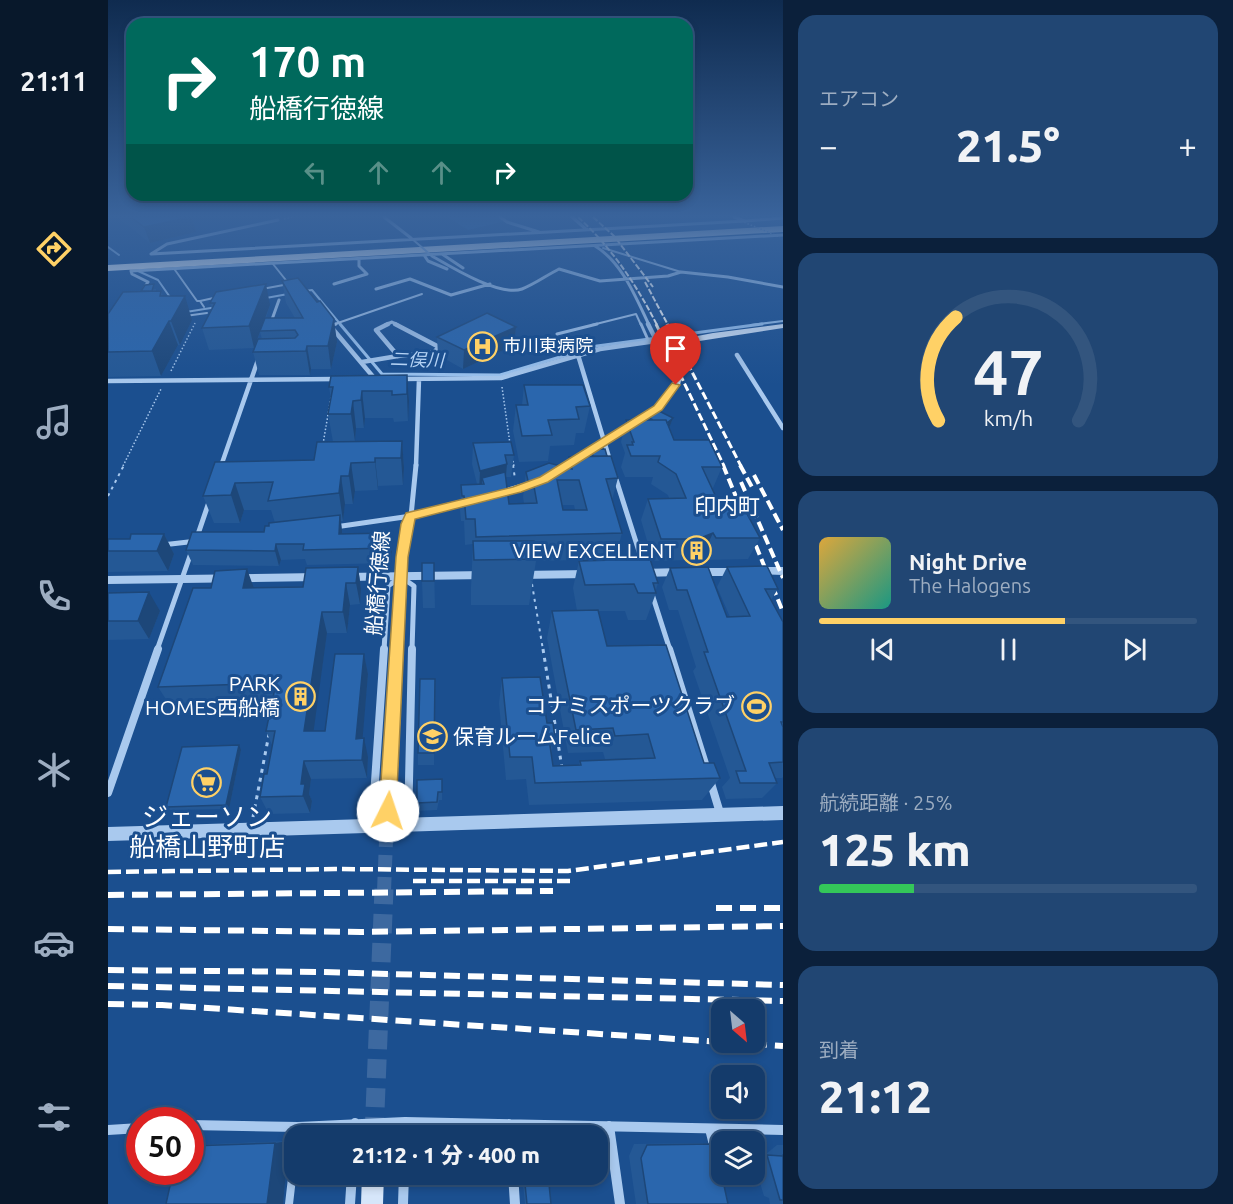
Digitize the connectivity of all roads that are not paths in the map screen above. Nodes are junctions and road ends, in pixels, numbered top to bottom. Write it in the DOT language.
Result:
graph roads {
  1 [pos="130,273"];
  2 [pos="177,273"];
  3 [pos="280,273"];
  4 [pos="366,273"];
  5 [pos="457,273"];
  6 [pos="468,273"];
  7 [pos="474,273"];
  8 [pos="551,273"];
  9 [pos="577,273"];
  10 [pos="621,273"];
  11 [pos="677,273"];
  12 [pos="692,273"];
  13 [pos="625,279"];
  14 [pos="334,284"];
  15 [pos="490,284"];
  16 [pos="783,287"];
  17 [pos="376,289"];
  18 [pos="257,290"];
  19 [pos="141,294"];
  20 [pos="422,294"];
  21 [pos="223,296"];
  22 [pos="289,298"];
  23 [pos="279,300"];
  24 [pos="200,301"];
  25 [pos="268,302"];
  26 [pos="204,307"];
  27 [pos="218,311"];
  28 [pos="207,313"];
  29 [pos="181,316"];
  30 [pos="323,318"];
  31 [pos="330,326"];
  32 [pos="783,326"];
  33 [pos="268,329"];
  34 [pos="557,334"];
  35 [pos="690,340"];
  36 [pos="649,342"];
  37 [pos="657,342"];
  38 [pos="262,348"];
  39 [pos="578,355"];
  40 [pos="737,355"];
  41 [pos="398,356"];
  42 [pos="268,357"];
  43 [pos="258,358"];
  44 [pos="362,362"];
  45 [pos="344,379"];
  46 [pos="364,379"];
  47 [pos="375,379"];
  48 [pos="386,379"];
  49 [pos="397,379"];
  50 [pos="418,379"];
  51 [pos="251,380"];
  52 [pos="108,381"];
  53 [pos="783,428"];
  54 [pos="604,443"];
  55 [pos="217,477"];
  56 [pos="214,488"];
  57 [pos="411,516"];
  58 [pos="333,527"];
  59 [pos="207,540"];
  60 [pos="195,542"];
  61 [pos="152,547"];
  62 [pos="783,571"];
  63 [pos="640,573"];
  64 [pos="600,574"];
  65 [pos="495,575"];
  66 [pos="506,575"];
  67 [pos="401,577"];
  68 [pos="183,579"];
  69 [pos="108,580"];
  70 [pos="108,793"];
  71 [pos="388,811"];
  72 [pos="783,813"];
  73 [pos="721,815"];
  74 [pos="408,826"];
  75 [pos="372,827"];
  76 [pos="108,834"];
  77 [pos="405,1122"];
  78 [pos="354,1123"];
  79 [pos="340,1125"];
  80 [pos="444,1125"];
  81 [pos="204,1126"];
  82 [pos="609,1126"];
  83 [pos="126,1129"];
  84 [pos="710,1129"];
  85 [pos="108,1130"];
  86 [pos="284,1130"];
  87 [pos="783,1130"];
  88 [pos="711,1134"];
  89 [pos="291,1185"];
  90 [pos="351,1185"];
  91 [pos="373,1185"];
  92 [pos="404,1185"];
  93 [pos="514,1185"];
  94 [pos="289,1204"];
  95 [pos="350,1204"];
  96 [pos="372,1204"];
  97 [pos="403,1204"];
  98 [pos="515,1204"];
  99 [pos="620,1204"];
  1 -- 19 [label="street"];
  2 -- 24 [label="lane"];
  3 -- 18 [label="lane"];
  4 -- 14 [label="street"];
  5 -- 15 [label="street"];
  6 -- 15 [label="street"];
  7 -- 15 [label="street"];
  8 -- 15 [label="street"];
  9 -- 13 [label="street"];
  10 -- 13 [label="street"];
  11 -- 13 [label="street"];
  12 -- 16 [label="street"];
  13 -- 37 [label="street"];
  15 -- 17 [label="street"];
  20 -- 31 [label="lane"];
  21 -- 24 [label="lane"];
  22 -- 23 [label="street"];
  23 -- 25 [label="street"];
  23 -- 33 [label="street"];
  24 -- 26 [label="lane"];
  27 -- 28 [label="street"];
  28 -- 29 [label="lane"];
  30 -- 31 [label="street"];
  31 -- 44 [label="street"];
  32 -- 35 [label="main road"];
  34 -- 36 [label="lane"];
  35 -- 37 [label="street"];
  35 -- 54 [label="main road, 船橋行徳線"];
  36 -- 37 [label="street"];
  36 -- 39 [label="street"];
  38 -- 43 [label="street"];
  39 -- 50 [label="street"];
  39 -- 54 [label="street"];
  40 -- 53 [label="street"];
  41 -- 41 [label="street"];
  41 -- 44 [label="street"];
  42 -- 43 [label="lane"];
  43 -- 51 [label="street"];
  44 -- 47 [label="street"];
  45 -- 51 [label="street"];
  46 -- 47 [label="street"];
  47 -- 48 [label="street"];
  49 -- 50 [label="street"];
  50 -- 57 [label="street"];
  51 -- 52 [label="street"];
  51 -- 55 [label="street"];
  54 -- 57 [label="main road, 船橋行徳線"];
  54 -- 63 [label="street"];
  56 -- 60 [label="street"];
  57 -- 58 [label="street"];
  57 -- 67 [label="main road, 船橋行徳線"];
  59 -- 60 [label="street"];
  60 -- 61 [label="street"];
  60 -- 68 [label="street"];
  62 -- 63 [label="street"];
  63 -- 73 [label="street"];
  64 -- 66 [label="street"];
  65 -- 67 [label="street"];
  67 -- 68 [label="street"];
  67 -- 71 [label="main road, 船橋行徳線"];
  67 -- 74 [label="street"];
  67 -- 75 [label="street"];
  68 -- 69 [label="street"];
  68 -- 70 [label="street"];
  72 -- 73 [label="street"];
  73 -- 74 [label="street"];
  74 -- 75 [label="street"];
  75 -- 76 [label="street"];
  77 -- 78 [label="street"];
  77 -- 80 [label="street"];
  78 -- 79 [label="street"];
  81 -- 86 [label="street"];
  82 -- 84 [label="street"];
  82 -- 99 [label="street"];
  83 -- 85 [label="street"];
  84 -- 87 [label="street"];
  84 -- 88 [label="lane"];
  89 -- 94 [label="lane"];
  90 -- 95 [label="street"];
  91 -- 96 [label="main road"];
  92 -- 97 [label="street"];
  93 -- 98 [label="street"];
}
